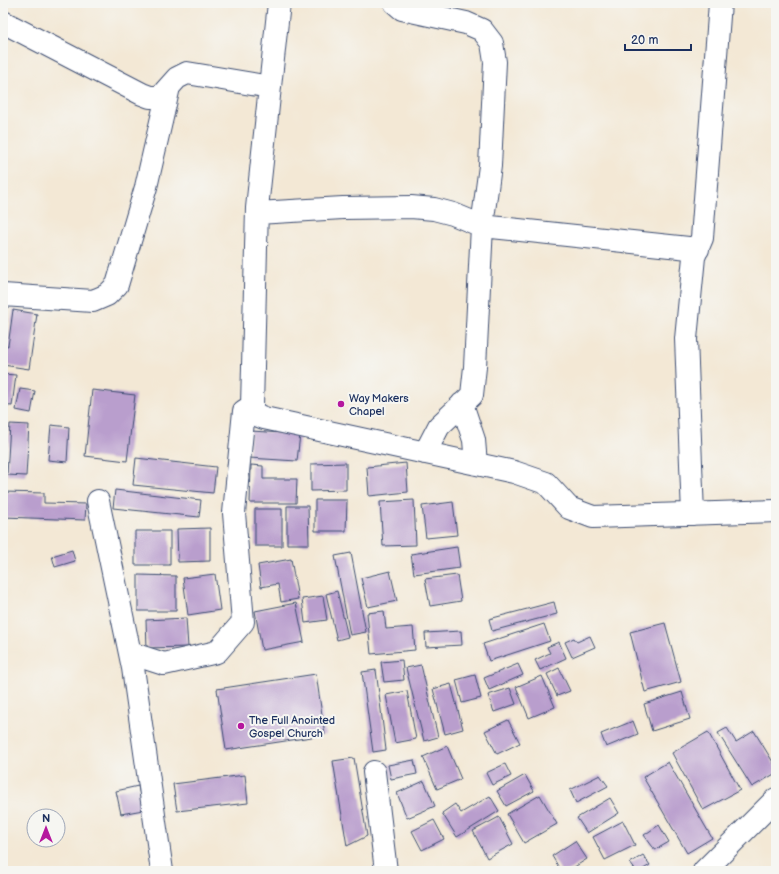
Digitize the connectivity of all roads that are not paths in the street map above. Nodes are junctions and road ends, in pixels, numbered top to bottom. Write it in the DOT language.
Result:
graph roads {
  1 [pos="279,3"];
  2 [pos="395,3"];
  3 [pos="720,3"];
  4 [pos="3,22"];
  5 [pos="169,87"];
  6 [pos="270,87"];
  7 [pos="257,213"];
  8 [pos="482,226"];
  9 [pos="698,249"];
  10 [pos="3,295"];
  11 [pos="462,404"];
  12 [pos="252,406"];
  13 [pos="425,453"];
  14 [pos="476,464"];
  15 [pos="98,501"];
  16 [pos="776,511"];
  17 [pos="693,514"];
  18 [pos="130,653"];
  19 [pos="374,772"];
  20 [pos="776,799"];
  21 [pos="162,871"];
  22 [pos="386,871"];
  23 [pos="704,871"];
  1 -- 6 [label="street"];
  2 -- 8 [label="street"];
  3 -- 9 [label="street"];
  4 -- 5 [label="street"];
  5 -- 6 [label="street"];
  5 -- 10 [label="street"];
  6 -- 7 [label="street"];
  7 -- 8 [label="street"];
  7 -- 12 [label="street"];
  8 -- 9 [label="street"];
  8 -- 11 [label="street"];
  9 -- 17 [label="street"];
  11 -- 13 [label="street"];
  11 -- 14 [label="street"];
  12 -- 13 [label="street"];
  12 -- 18 [label="street"];
  13 -- 14 [label="street"];
  14 -- 17 [label="street"];
  15 -- 18 [label="street"];
  16 -- 17 [label="street"];
  18 -- 21 [label="street"];
  19 -- 22 [label="street"];
  20 -- 23 [label="street"];
}
